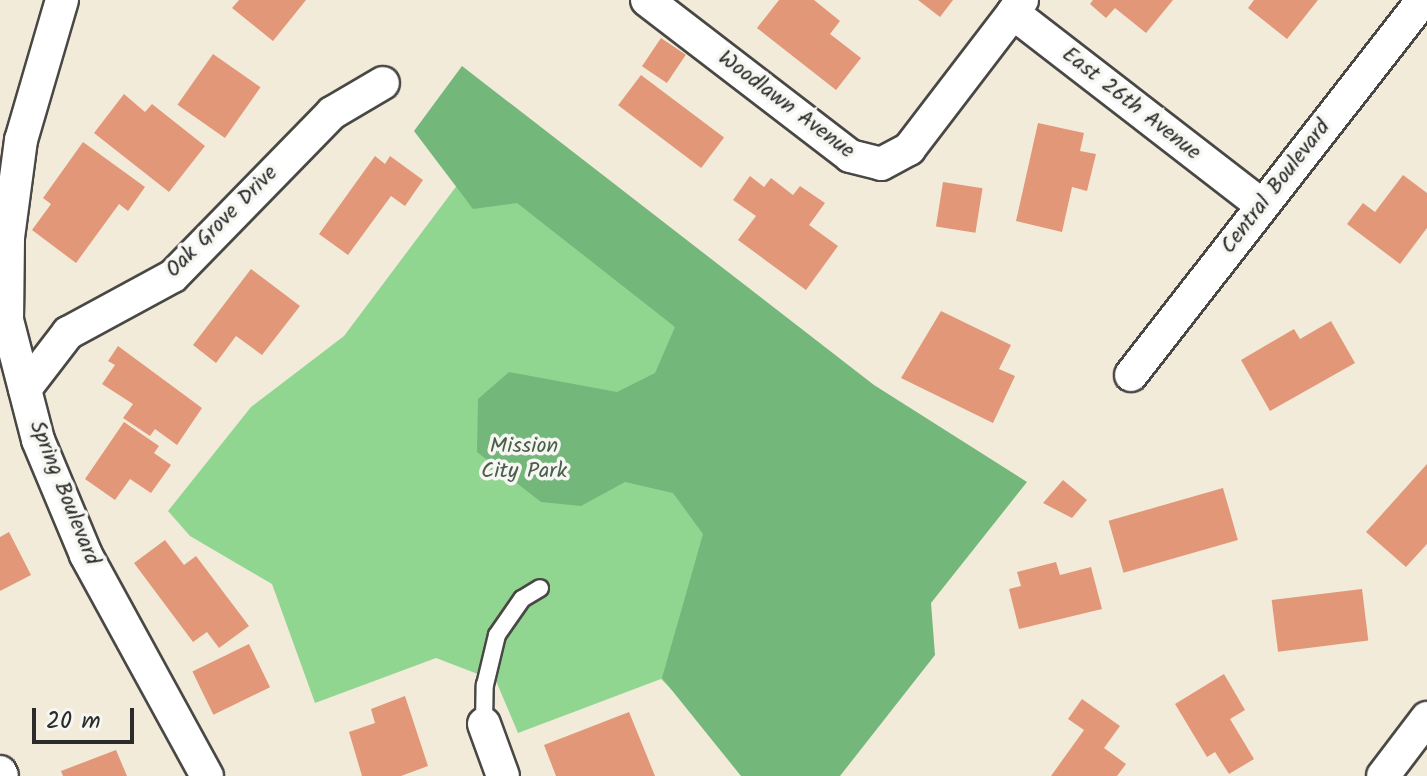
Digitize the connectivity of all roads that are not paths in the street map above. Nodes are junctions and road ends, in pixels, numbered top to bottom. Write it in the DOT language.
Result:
graph roads {
  1 [pos="62,0"];
  2 [pos="647,0"];
  3 [pos="1423,0"];
  4 [pos="1018,6"];
  5 [pos="383,83"];
  6 [pos="1261,205"];
  7 [pos="1131,375"];
  8 [pos="25,389"];
  9 [pos="540,588"];
  10 [pos="1427,718"];
  11 [pos="484,724"];
  12 [pos="207,776"];
  13 [pos="503,776"];
  14 [pos="1383,776"];
  1 -- 8 [label="street, Spring Boulevard"];
  2 -- 4 [label="street, Woodlawn Avenue"];
  3 -- 6 [label="street, Central Boulevard"];
  4 -- 6 [label="street, East 26th Avenue"];
  5 -- 8 [label="street, Oak Grove Drive"];
  6 -- 7 [label="street, Central Boulevard"];
  8 -- 12 [label="street, Spring Boulevard"];
  9 -- 11 [label="lane"];
  10 -- 14 [label="street"];
  11 -- 13 [label="street"];
}
